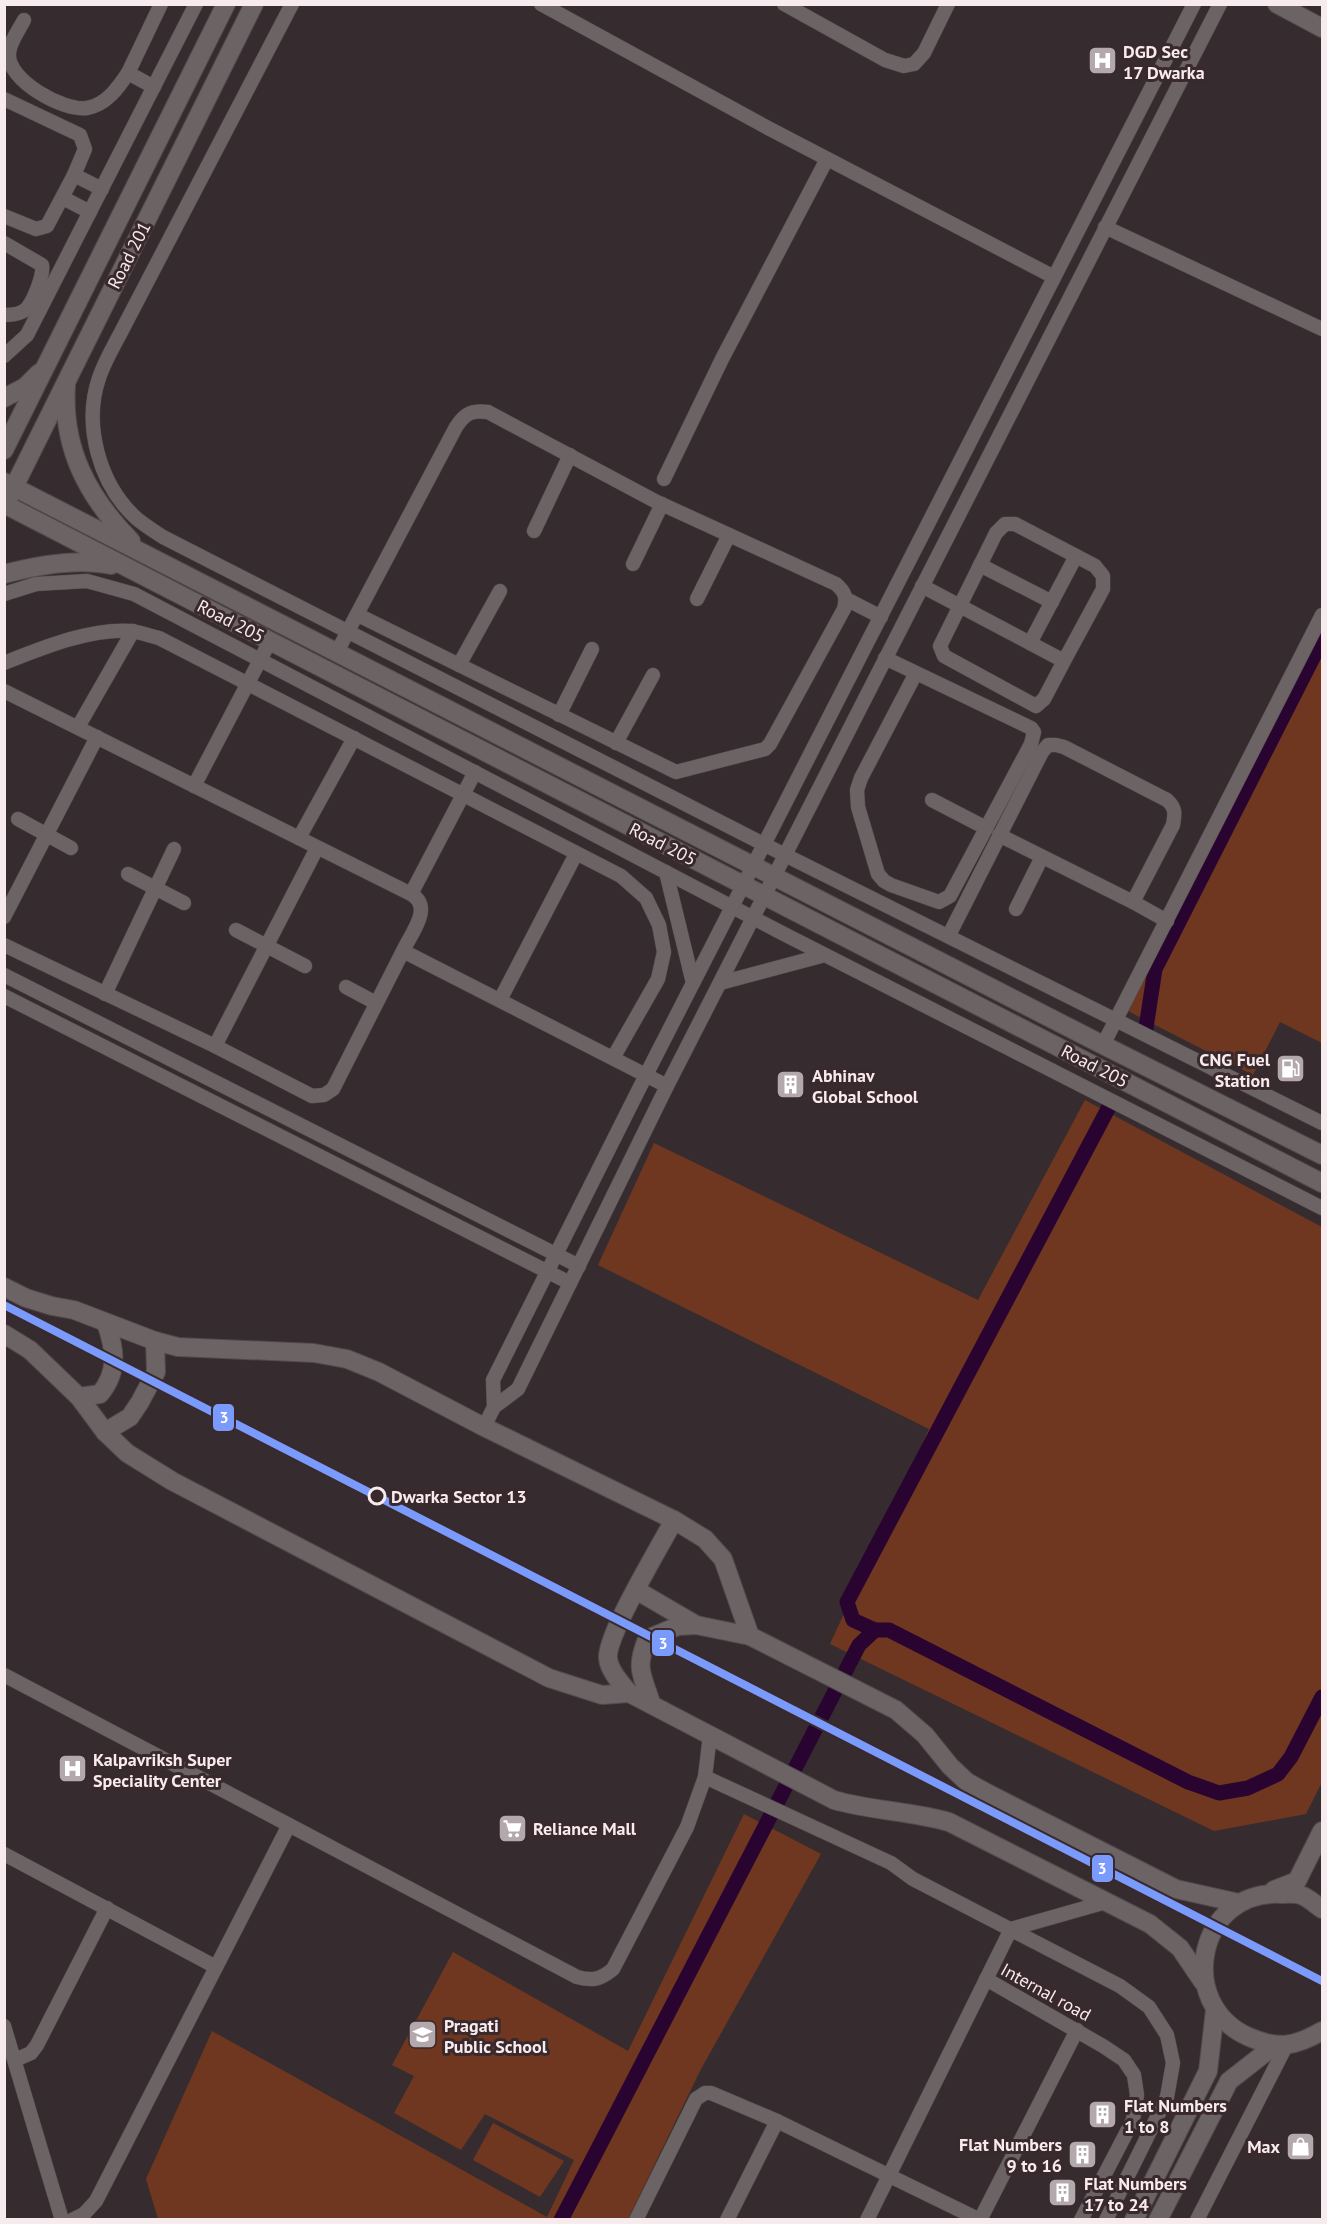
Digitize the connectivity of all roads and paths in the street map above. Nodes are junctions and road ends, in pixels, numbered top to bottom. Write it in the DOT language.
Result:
graph roads {
  1 [pos="161,4"];
  2 [pos="196,4"];
  3 [pos="226,4"];
  4 [pos="254,4"];
  5 [pos="292,4"];
  6 [pos="541,4"];
  7 [pos="784,4"];
  8 [pos="948,4"];
  9 [pos="1194,4"];
  10 [pos="1220,4"];
  11 [pos="1277,4"];
  12 [pos="24,20"];
  13 [pos="1323,28"];
  14 [pos="128,73"];
  15 [pos="154,87"];
  16 [pos="4,99"];
  17 [pos="827,159"];
  18 [pos="74,175"];
  19 [pos="102,189"];
  20 [pos="63,198"];
  21 [pos="90,212"];
  22 [pos="4,216"];
  23 [pos="1105,227"];
  24 [pos="4,243"];
  25 [pos="1054,278"];
  26 [pos="4,315"];
  27 [pos="1323,328"];
  28 [pos="4,356"];
  29 [pos="45,368"];
  30 [pos="66,381"];
  31 [pos="4,398"];
  32 [pos="4,450"];
  33 [pos="570,455"];
  34 [pos="664,479"];
  35 [pos="9,484"];
  36 [pos="662,504"];
  37 [pos="5,505"];
  38 [pos="534,531"];
  39 [pos="729,535"];
  40 [pos="141,551"];
  41 [pos="1076,556"];
  42 [pos="633,564"];
  43 [pos="980,565"];
  44 [pos="128,568"];
  45 [pos="4,574"];
  46 [pos="922,586"];
  47 [pos="500,591"];
  48 [pos="4,594"];
  49 [pos="697,599"];
  50 [pos="846,599"];
  51 [pos="1052,602"];
  52 [pos="959,606"];
  53 [pos="358,615"];
  54 [pos="1323,615"];
  55 [pos="881,616"];
  56 [pos="348,631"];
  57 [pos="133,632"];
  58 [pos="270,641"];
  59 [pos="1030,643"];
  60 [pos="592,649"];
  61 [pos="337,652"];
  62 [pos="885,658"];
  63 [pos="259,659"];
  64 [pos="1064,661"];
  65 [pos="4,663"];
  66 [pos="459,665"];
  67 [pos="916,673"];
  68 [pos="653,675"];
  69 [pos="248,682"];
  70 [pos="4,691"];
  71 [pos="560,715"];
  72 [pos="78,727"];
  73 [pos="97,737"];
  74 [pos="354,738"];
  75 [pos="616,743"];
  76 [pos="475,772"];
  77 [pos="194,786"];
  78 [pos="463,796"];
  79 [pos="932,800"];
  80 [pos="18,819"];
  81 [pos="986,828"];
  82 [pos="47,835"];
  83 [pos="999,835"];
  84 [pos="299,838"];
  85 [pos="764,843"];
  86 [pos="71,848"];
  87 [pos="317,848"];
  88 [pos="174,849"];
  89 [pos="576,854"];
  90 [pos="785,855"];
  91 [pos="1042,857"];
  92 [pos="754,865"];
  93 [pos="666,872"];
  94 [pos="128,874"];
  95 [pos="774,876"];
  96 [pos="743,886"];
  97 [pos="155,889"];
  98 [pos="411,894"];
  99 [pos="764,896"];
  100 [pos="1133,902"];
  101 [pos="184,903"];
  102 [pos="733,907"];
  103 [pos="1016,909"];
  104 [pos="4,917"];
  105 [pos="754,918"];
  106 [pos="1167,921"];
  107 [pos="236,930"];
  108 [pos="949,935"];
  109 [pos="4,945"];
  110 [pos="267,946"];
  111 [pos="403,951"];
  112 [pos="825,955"];
  113 [pos="305,966"];
  114 [pos="4,975"];
  115 [pos="720,983"];
  116 [pos="693,984"];
  117 [pos="346,987"];
  118 [pos="105,994"];
  119 [pos="4,996"];
  120 [pos="500,1000"];
  121 [pos="376,1003"];
  122 [pos="1116,1020"];
  123 [pos="215,1046"];
  124 [pos="1103,1046"];
  125 [pos="614,1058"];
  126 [pos="646,1075"];
  127 [pos="667,1086"];
  128 [pos="1323,1123"];
  129 [pos="1323,1155"];
  130 [pos="1323,1183"];
  131 [pos="1323,1208"];
  132 [pos="556,1255"];
  133 [pos="579,1266"];
  134 [pos="548,1272"];
  135 [pos="570,1283"];
  136 [pos="4,1287"];
  137 [pos="106,1323"];
  138 [pos="4,1334"];
  139 [pos="155,1341"];
  140 [pos="79,1397"];
  141 [pos="494,1407"];
  142 [pos="484,1427"];
  143 [pos="105,1432"];
  144 [pos="674,1520"];
  145 [pos="636,1590"];
  146 [pos="696,1624"];
  147 [pos="750,1636"];
  148 [pos="4,1675"];
  149 [pos="628,1693"];
  150 [pos="651,1703"];
  151 [pos="710,1736"];
  152 [pos="705,1777"];
  153 [pos="289,1825"];
  154 [pos="1323,1831"];
  155 [pos="4,1854"];
  156 [pos="1266,1893"];
  157 [pos="1106,1902"];
  158 [pos="1239,1903"];
  159 [pos="107,1908"];
  160 [pos="1323,1909"];
  161 [pos="1011,1929"];
  162 [pos="216,1967"];
  163 [pos="986,1979"];
  164 [pos="1203,1982"];
  165 [pos="1215,2010"];
  166 [pos="4,2026"];
  167 [pos="1077,2030"];
  168 [pos="1323,2031"];
  169 [pos="1314,2041"];
  170 [pos="1281,2045"];
  171 [pos="15,2060"];
  172 [pos="777,2121"];
  173 [pos="889,2175"];
  174 [pos="980,2219"];
  175 [pos="62,2220"];
  176 [pos="72,2220"];
  177 [pos="636,2220"];
  178 [pos="727,2220"];
  179 [pos="867,2220"];
  180 [pos="1081,2220"];
  181 [pos="1106,2220"];
  182 [pos="1134,2220"];
  183 [pos="1158,2220"];
  184 [pos="1197,2220"];
  1 -- 14 [label="street"];
  2 -- 15 [label="street"];
  3 -- 29 [label="street, Road 201"];
  4 -- 30 [label="street, Road 201"];
  5 -- 56 [label="street"];
  6 -- 17 [label="street"];
  7 -- 8 [label="street"];
  9 -- 25 [label="street"];
  10 -- 23 [label="street"];
  11 -- 13 [label="street"];
  12 -- 14 [label="street"];
  14 -- 15 [label="street"];
  15 -- 19 [label="street"];
  16 -- 18 [label="street"];
  17 -- 25 [label="street"];
  17 -- 34 [label="street"];
  18 -- 19 [label="street"];
  18 -- 20 [label="street"];
  19 -- 21 [label="street"];
  20 -- 21 [label="street"];
  20 -- 22 [label="street"];
  21 -- 28 [label="street"];
  23 -- 27 [label="street"];
  23 -- 46 [label="street"];
  24 -- 26 [label="street"];
  25 -- 55 [label="street"];
  29 -- 31 [label="street"];
  29 -- 32 [label="street, Road 201"];
  30 -- 35 [label="street, Road 201"];
  30 -- 40 [label="street"];
  33 -- 36 [label="street"];
  33 -- 38 [label="street"];
  33 -- 53 [label="street"];
  35 -- 37 [label="street, Road 201"];
  35 -- 40 [label="street, Road 205"];
  36 -- 39 [label="street"];
  36 -- 42 [label="street"];
  37 -- 44 [label="street, Road 205"];
  39 -- 49 [label="street"];
  39 -- 50 [label="street"];
  40 -- 61 [label="street, Road 205"];
  41 -- 43 [label="street"];
  41 -- 51 [label="street"];
  41 -- 64 [label="street"];
  43 -- 51 [label="street"];
  43 -- 52 [label="street"];
  44 -- 45 [label="street"];
  44 -- 58 [label="street, Road 205"];
  46 -- 52 [label="street"];
  46 -- 62 [label="street"];
  47 -- 66 [label="street"];
  48 -- 63 [label="street"];
  50 -- 55 [label="street"];
  50 -- 75 [label="street"];
  51 -- 59 [label="street"];
  52 -- 59 [label="street"];
  52 -- 64 [label="street"];
  53 -- 56 [label="street"];
  53 -- 66 [label="street"];
  54 -- 106 [label="street"];
  55 -- 85 [label="street"];
  56 -- 61 [label="street"];
  56 -- 85 [label="street"];
  57 -- 65 [label="street"];
  57 -- 69 [label="street"];
  57 -- 72 [label="street"];
  58 -- 63 [label="street"];
  58 -- 96 [label="street, Road 205"];
  59 -- 64 [label="street"];
  60 -- 71 [label="street"];
  61 -- 92 [label="street, Road 205"];
  62 -- 67 [label="street"];
  62 -- 90 [label="street"];
  63 -- 69 [label="street"];
  63 -- 76 [label="street"];
  66 -- 71 [label="street"];
  67 -- 81 [label="street"];
  67 -- 81 [label="street"];
  68 -- 75 [label="street"];
  69 -- 74 [label="street"];
  69 -- 77 [label="street"];
  70 -- 72 [label="street"];
  71 -- 75 [label="street"];
  72 -- 73 [label="street"];
  73 -- 77 [label="street"];
  73 -- 82 [label="street"];
  74 -- 78 [label="street"];
  74 -- 84 [label="street"];
  76 -- 78 [label="street"];
  76 -- 93 [label="street"];
  77 -- 84 [label="street"];
  78 -- 89 [label="street"];
  78 -- 98 [label="street"];
  79 -- 81 [label="street"];
  80 -- 82 [label="street"];
  82 -- 86 [label="street"];
  82 -- 104 [label="street"];
  83 -- 91 [label="street"];
  83 -- 100 [label="street"];
  83 -- 108 [label="street"];
  84 -- 87 [label="street"];
  85 -- 90 [label="street"];
  85 -- 92 [label="street"];
  87 -- 98 [label="street"];
  87 -- 110 [label="street"];
  88 -- 97 [label="street"];
  89 -- 120 [label="street"];
  89 -- 125 [label="street"];
  90 -- 95 [label="street"];
  90 -- 108 [label="street"];
  91 -- 100 [label="street"];
  91 -- 103 [label="street"];
  92 -- 95 [label="street, Road 205"];
  92 -- 96 [label="street"];
  93 -- 102 [label="street"];
  93 -- 116 [label="street"];
  94 -- 97 [label="street"];
  95 -- 99 [label="street"];
  95 -- 124 [label="street, Road 205"];
  96 -- 99 [label="street, Road 205"];
  96 -- 102 [label="street"];
  97 -- 101 [label="street"];
  97 -- 118 [label="street"];
  98 -- 111 [label="street"];
  99 -- 105 [label="street"];
  99 -- 130 [label="street, Road 205"];
  100 -- 106 [label="street"];
  102 -- 105 [label="street"];
  102 -- 116 [label="street"];
  105 -- 112 [label="street"];
  105 -- 115 [label="street"];
  106 -- 122 [label="street"];
  107 -- 110 [label="street"];
  108 -- 122 [label="street"];
  109 -- 118 [label="street"];
  110 -- 113 [label="street"];
  110 -- 123 [label="street"];
  111 -- 120 [label="street"];
  111 -- 121 [label="street"];
  112 -- 115 [label="street"];
  112 -- 131 [label="street"];
  114 -- 132 [label="street"];
  115 -- 127 [label="street"];
  116 -- 126 [label="street"];
  117 -- 121 [label="street"];
  118 -- 123 [label="street"];
  119 -- 134 [label="street"];
  120 -- 125 [label="street"];
  121 -- 123 [label="street"];
  122 -- 124 [label="street"];
  122 -- 128 [label="street"];
  124 -- 129 [label="street, Road 205"];
  125 -- 126 [label="street"];
  126 -- 127 [label="street"];
  126 -- 132 [label="street"];
  127 -- 133 [label="street"];
  132 -- 133 [label="street"];
  132 -- 134 [label="street"];
  133 -- 135 [label="street"];
  134 -- 135 [label="street"];
  134 -- 141 [label="street"];
  135 -- 141 [label="street"];
  136 -- 137 [label="street"];
  137 -- 139 [label="street"];
  137 -- 140 [label="street"];
  138 -- 140 [label="street"];
  139 -- 142 [label="street"];
  139 -- 143 [label="street"];
  140 -- 143 [label="street"];
  141 -- 142 [label="street"];
  142 -- 144 [label="street"];
  143 -- 149 [label="street"];
  144 -- 145 [label="street"];
  144 -- 147 [label="street"];
  145 -- 146 [label="street"];
  145 -- 149 [label="street"];
  146 -- 147 [label="street"];
  146 -- 150 [label="street"];
  147 -- 158 [label="street"];
  148 -- 153 [label="street"];
  149 -- 150 [label="street"];
  150 -- 151 [label="street"];
  151 -- 152 [label="street"];
  151 -- 157 [label="street"];
  152 -- 153 [label="street"];
  152 -- 161 [label="street"];
  153 -- 162 [label="street"];
  154 -- 156 [label="street"];
  155 -- 159 [label="street"];
  156 -- 158 [label="street"];
  156 -- 160 [label="street"];
  157 -- 161 [label="street"];
  157 -- 164 [label="street"];
  158 -- 164 [label="street"];
  159 -- 162 [label="street"];
  159 -- 171 [label="street"];
  161 -- 163 [label="street"];
  161 -- 181 [label="street"];
  162 -- 176 [label="street"];
  163 -- 167 [label="street, Internal road"];
  163 -- 173 [label="street, Internal road"];
  164 -- 165 [label="street"];
  165 -- 170 [label="street"];
  165 -- 182 [label="street"];
  166 -- 171 [label="street"];
  167 -- 174 [label="street"];
  167 -- 180 [label="street, Internal road"];
  168 -- 169 [label="street"];
  169 -- 170 [label="street"];
  170 -- 183 [label="street"];
  170 -- 184 [label="street"];
  171 -- 175 [label="street"];
  172 -- 173 [label="street"];
  172 -- 177 [label="street"];
  172 -- 178 [label="street"];
  173 -- 174 [label="street"];
  173 -- 179 [label="street, Internal road"];
}
